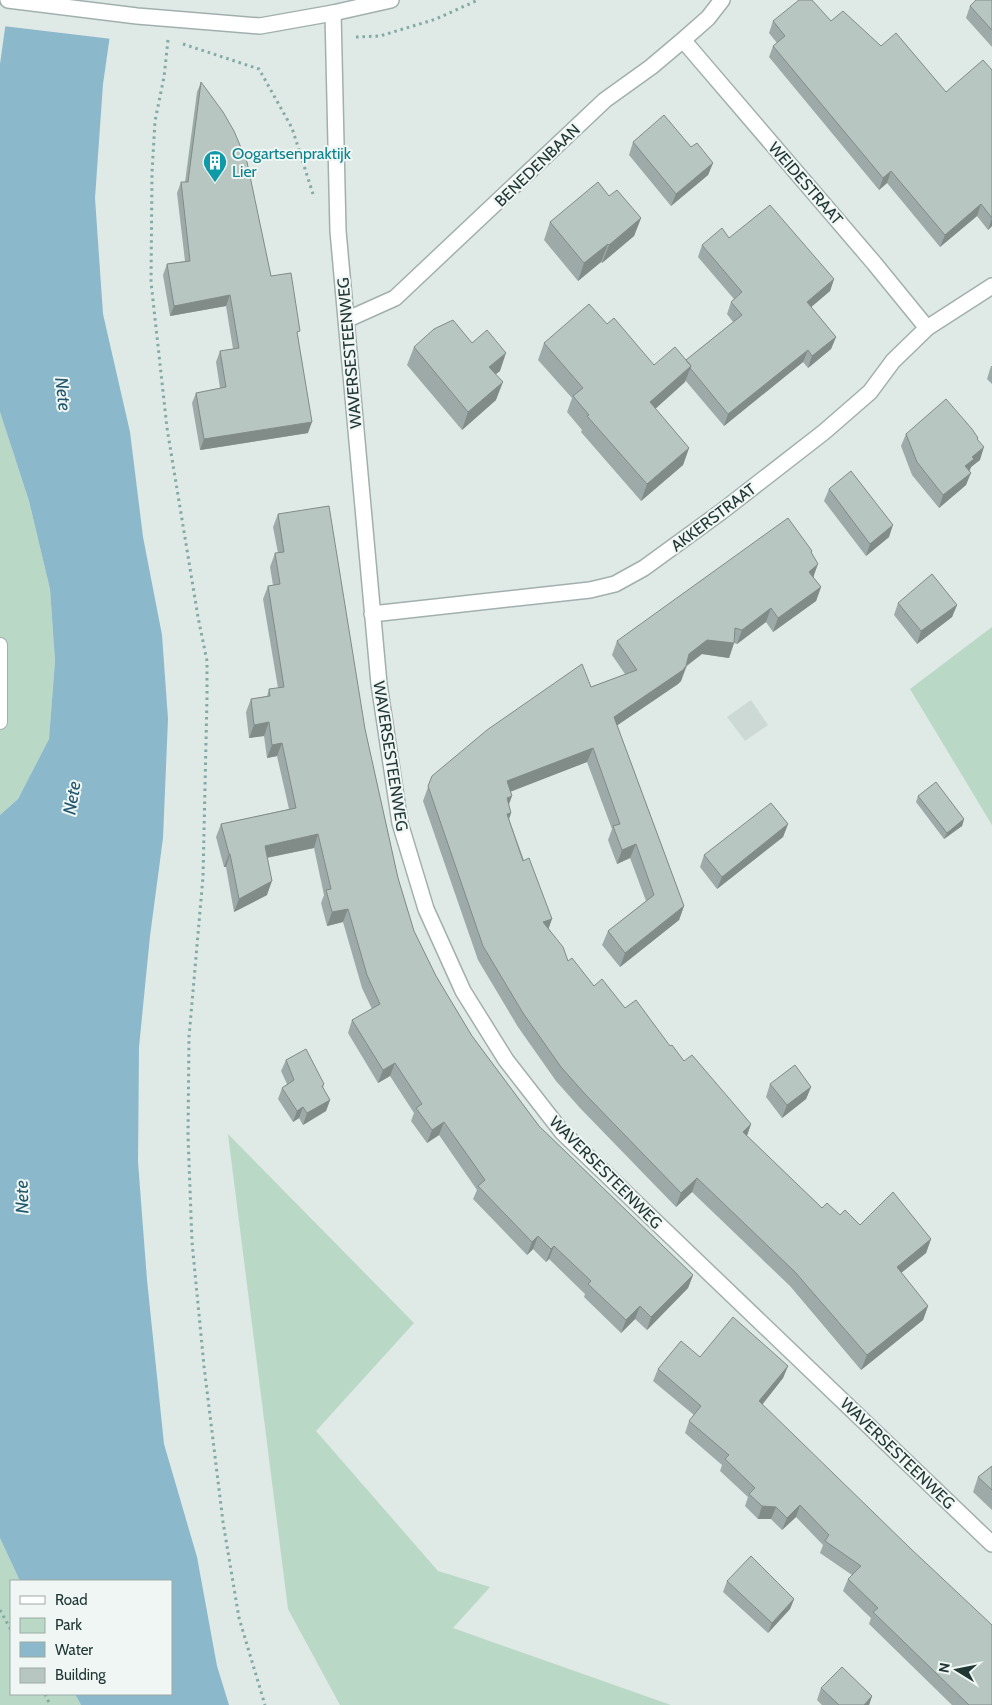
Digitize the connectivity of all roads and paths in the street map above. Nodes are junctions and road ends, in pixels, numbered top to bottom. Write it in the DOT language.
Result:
graph roads {
  1 [pos="8,0"];
  2 [pos="391,0"];
  3 [pos="722,0"];
  4 [pos="333,13"];
  5 [pos="168,39"];
  6 [pos="683,40"];
  7 [pos="178,42"];
  8 [pos="315,201"];
  9 [pos="992,286"];
  10 [pos="346,320"];
  11 [pos="927,328"];
  12 [pos="372,614"];
  13 [pos="0,645"];
  14 [pos="0,722"];
  15 [pos="992,1544"];
  16 [pos="0,1610"];
  17 [pos="10,1628"];
  18 [pos="264,1705"];
  1 -- 4 [label="street"];
  2 -- 4 [label="street"];
  3 -- 6 [label="street, BENEDENBAAN"];
  4 -- 10 [label="street, WAVERSESTEENWEG"];
  5 -- 18 [label="path"];
  6 -- 10 [label="street, BENEDENBAAN"];
  6 -- 11 [label="street, WEIDESTRAAT"];
  7 -- 8 [label="path"];
  9 -- 11 [label="street, AKKERSTRAAT"];
  10 -- 12 [label="street, WAVERSESTEENWEG"];
  11 -- 12 [label="street, AKKERSTRAAT"];
  12 -- 15 [label="street, WAVERSESTEENWEG"];
  13 -- 14 [label="lane"];
  16 -- 17 [label="path"];
}
